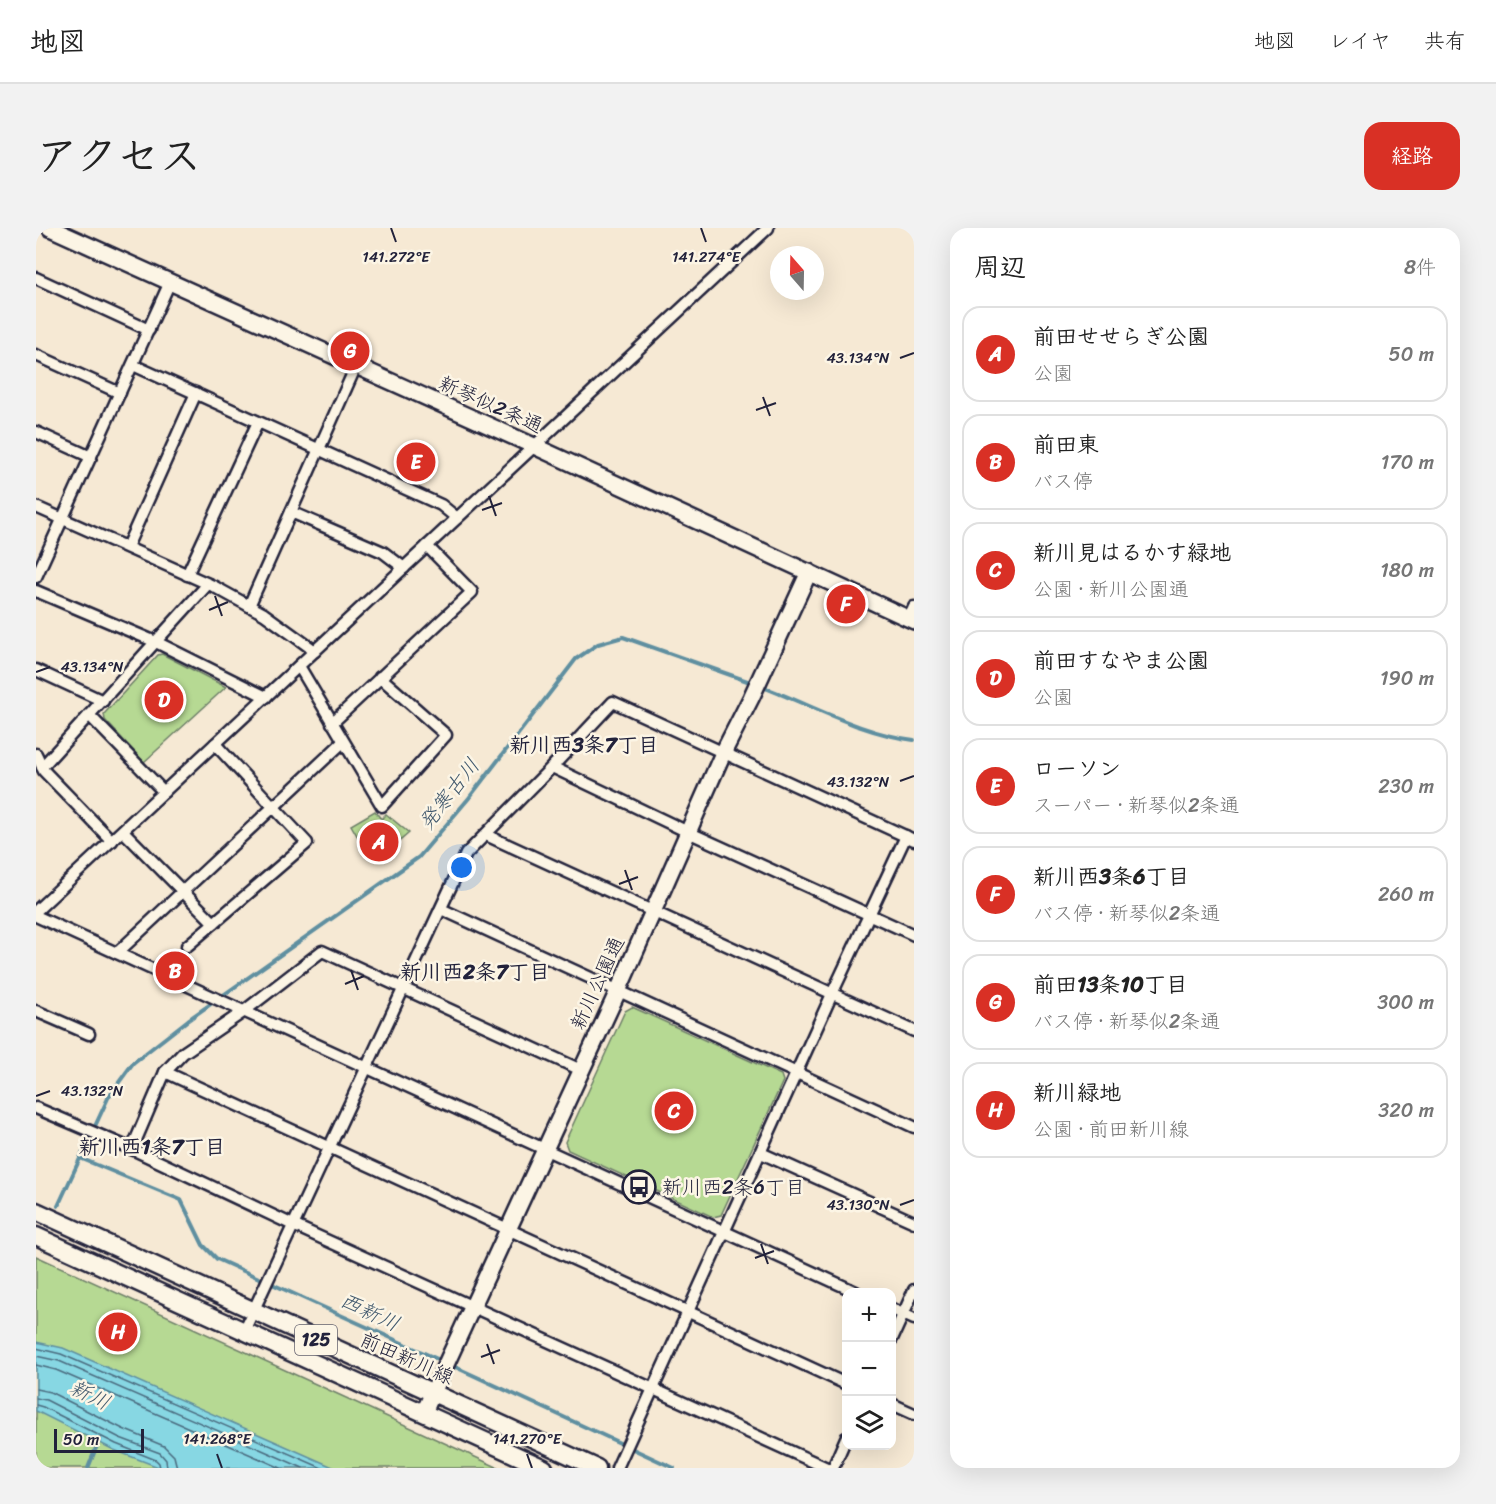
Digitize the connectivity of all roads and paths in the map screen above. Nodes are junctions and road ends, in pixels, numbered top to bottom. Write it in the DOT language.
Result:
graph roads {
  1 [pos="50,228"];
  2 [pos="768,228"];
  3 [pos="36,278"];
  4 [pos="170,282"];
  5 [pos="149,330"];
  6 [pos="36,356"];
  7 [pos="133,365"];
  8 [pos="356,366"];
  9 [pos="120,393"];
  10 [pos="196,393"];
  11 [pos="258,422"];
  12 [pos="36,432"];
  13 [pos="534,446"];
  14 [pos="318,449"];
  15 [pos="91,457"];
  16 [pos="36,507"];
  17 [pos="291,512"];
  18 [pos="63,518"];
  19 [pos="457,518"];
  20 [pos="427,546"];
  21 [pos="127,547"];
  22 [pos="404,568"];
  23 [pos="810,572"];
  24 [pos="187,574"];
  25 [pos="36,577"];
  26 [pos="208,584"];
  27 [pos="36,591"];
  28 [pos="249,606"];
  29 [pos="912,615"];
  30 [pos="156,642"];
  31 [pos="315,651"];
  32 [pos="299,666"];
  33 [pos="36,670"];
  34 [pos="380,678"];
  35 [pos="266,697"];
  36 [pos="103,701"];
  37 [pos="89,716"];
  38 [pos="332,723"];
  39 [pos="343,742"];
  40 [pos="215,744"];
  41 [pos="723,753"];
  42 [pos="36,754"];
  43 [pos="42,767"];
  44 [pos="552,767"];
  45 [pos="164,792"];
  46 [pos="273,806"];
  47 [pos="123,831"];
  48 [pos="688,832"];
  49 [pos="486,835"];
  50 [pos="910,838"];
  51 [pos="112,841"];
  52 [pos="182,892"];
  53 [pos="441,909"];
  54 [pos="653,912"];
  55 [pos="36,914"];
  56 [pos="869,915"];
  57 [pos="214,923"];
  58 [pos="914,935"];
  59 [pos="187,946"];
  60 [pos="117,953"];
  61 [pos="403,988"];
  62 [pos="618,990"];
  63 [pos="832,994"];
  64 [pos="239,1010"];
  65 [pos="36,1011"];
  66 [pos="914,1031"];
  67 [pos="89,1034"];
  68 [pos="367,1068"];
  69 [pos="581,1070"];
  70 [pos="165,1072"];
  71 [pos="797,1073"];
  72 [pos="36,1108"];
  73 [pos="914,1127"];
  74 [pos="329,1148"];
  75 [pos="132,1149"];
  76 [pos="544,1149"];
  77 [pos="761,1152"];
  78 [pos="36,1211"];
  79 [pos="914,1222"];
  80 [pos="293,1226"];
  81 [pos="508,1229"];
  82 [pos="723,1232"];
  83 [pos="36,1236"];
  84 [pos="845,1288"];
  85 [pos="914,1290"];
  86 [pos="473,1307"];
  87 [pos="688,1311"];
  88 [pos="896,1311"];
  89 [pos="254,1312"];
  90 [pos="903,1314"];
  91 [pos="914,1319"];
  92 [pos="896,1329"];
  93 [pos="244,1331"];
  94 [pos="842,1382"];
  95 [pos="652,1389"];
  96 [pos="433,1393"];
  97 [pos="896,1406"];
  98 [pos="424,1412"];
  99 [pos="914,1414"];
  100 [pos="842,1447"];
  101 [pos="544,1468"];
  102 [pos="597,1468"];
  103 [pos="617,1468"];
  104 [pos="827,1468"];
  105 [pos="833,1468"];
  1 -- 4 [label="street, 新琴似2条通"];
  2 -- 13 [label="street"];
  3 -- 5 [label="street"];
  4 -- 5 [label="street"];
  4 -- 8 [label="street, 新琴似2条通"];
  5 -- 7 [label="street"];
  6 -- 9 [label="street"];
  7 -- 9 [label="street"];
  7 -- 10 [label="street"];
  8 -- 13 [label="street, 新琴似2条通"];
  8 -- 14 [label="street"];
  9 -- 15 [label="street"];
  10 -- 11 [label="street"];
  10 -- 21 [label="street"];
  11 -- 14 [label="street"];
  11 -- 24 [label="street"];
  12 -- 15 [label="street"];
  13 -- 19 [label="street"];
  13 -- 23 [label="street, 新琴似2条通"];
  14 -- 17 [label="street"];
  14 -- 19 [label="street"];
  15 -- 18 [label="street"];
  16 -- 18 [label="street"];
  17 -- 22 [label="street"];
  17 -- 28 [label="street"];
  18 -- 21 [label="street"];
  18 -- 25 [label="street"];
  19 -- 20 [label="street"];
  20 -- 22 [label="street"];
  20 -- 34 [label="street"];
  21 -- 24 [label="street"];
  22 -- 31 [label="street"];
  23 -- 29 [label="street, 新琴似2条通"];
  23 -- 41 [label="street, 新川公園通"];
  24 -- 26 [label="street"];
  26 -- 28 [label="street"];
  26 -- 30 [label="street"];
  27 -- 30 [label="street"];
  28 -- 31 [label="street"];
  30 -- 35 [label="street"];
  30 -- 36 [label="street"];
  31 -- 32 [label="street"];
  32 -- 35 [label="street"];
  32 -- 38 [label="street"];
  33 -- 36 [label="street"];
  34 -- 38 [label="street"];
  34 -- 39 [label="street"];
  35 -- 40 [label="street"];
  36 -- 37 [label="street"];
  37 -- 43 [label="street"];
  37 -- 45 [label="street"];
  38 -- 39 [label="street"];
  39 -- 46 [label="street"];
  40 -- 45 [label="street"];
  40 -- 46 [label="street"];
  41 -- 44 [label="street"];
  41 -- 48 [label="street, 新川公園通"];
  41 -- 50 [label="street"];
  42 -- 43 [label="street"];
  43 -- 51 [label="street"];
  44 -- 48 [label="street"];
  44 -- 49 [label="street"];
  45 -- 47 [label="street"];
  46 -- 52 [label="street"];
  46 -- 57 [label="street"];
  47 -- 51 [label="street"];
  47 -- 52 [label="street"];
  48 -- 54 [label="street, 新川公園通"];
  48 -- 56 [label="street"];
  49 -- 53 [label="street"];
  49 -- 54 [label="street"];
  50 -- 56 [label="street"];
  51 -- 55 [label="street"];
  52 -- 57 [label="street"];
  52 -- 60 [label="street"];
  53 -- 61 [label="street"];
  53 -- 62 [label="street"];
  54 -- 62 [label="street, 新川公園通"];
  54 -- 63 [label="street"];
  55 -- 60 [label="street"];
  56 -- 58 [label="street"];
  56 -- 63 [label="street"];
  57 -- 59 [label="street"];
  60 -- 64 [label="street"];
  61 -- 64 [label="street"];
  61 -- 68 [label="street"];
  61 -- 69 [label="street"];
  62 -- 69 [label="street, 新川公園通"];
  62 -- 71 [label="street"];
  63 -- 66 [label="street"];
  63 -- 71 [label="street"];
  64 -- 68 [label="street"];
  64 -- 70 [label="street"];
  65 -- 67 [label="street"];
  68 -- 74 [label="street"];
  68 -- 76 [label="street"];
  69 -- 76 [label="street, 新川公園通"];
  70 -- 74 [label="street"];
  70 -- 75 [label="street"];
  71 -- 73 [label="street"];
  71 -- 77 [label="street"];
  72 -- 75 [label="street"];
  74 -- 80 [label="street"];
  74 -- 81 [label="street"];
  75 -- 80 [label="street"];
  76 -- 81 [label="street, 新川公園通"];
  76 -- 82 [label="street"];
  77 -- 79 [label="street"];
  77 -- 82 [label="street"];
  78 -- 89 [label="main road, 前田新川線 / 125"];
  80 -- 86 [label="street"];
  80 -- 89 [label="street"];
  81 -- 86 [label="street, 新川公園通"];
  81 -- 87 [label="street"];
  82 -- 84 [label="street"];
  82 -- 87 [label="street"];
  83 -- 93 [label="main road, 125"];
  85 -- 90 [label="street"];
  86 -- 95 [label="street"];
  86 -- 96 [label="street, 新川公園通"];
  87 -- 94 [label="street"];
  87 -- 95 [label="street"];
  88 -- 90 [label="street"];
  89 -- 93 [label="street"];
  89 -- 96 [label="main road, 前田新川線 / 125"];
  90 -- 91 [label="street"];
  90 -- 92 [label="street"];
  93 -- 98 [label="main road, 125"];
  95 -- 103 [label="street"];
  95 -- 104 [label="street"];
  96 -- 98 [label="street, 新川公園通"];
  96 -- 102 [label="main road, 前田新川線 / 125"];
  97 -- 99 [label="street"];
  98 -- 101 [label="main road, 125"];
  100 -- 105 [label="street"];
}
